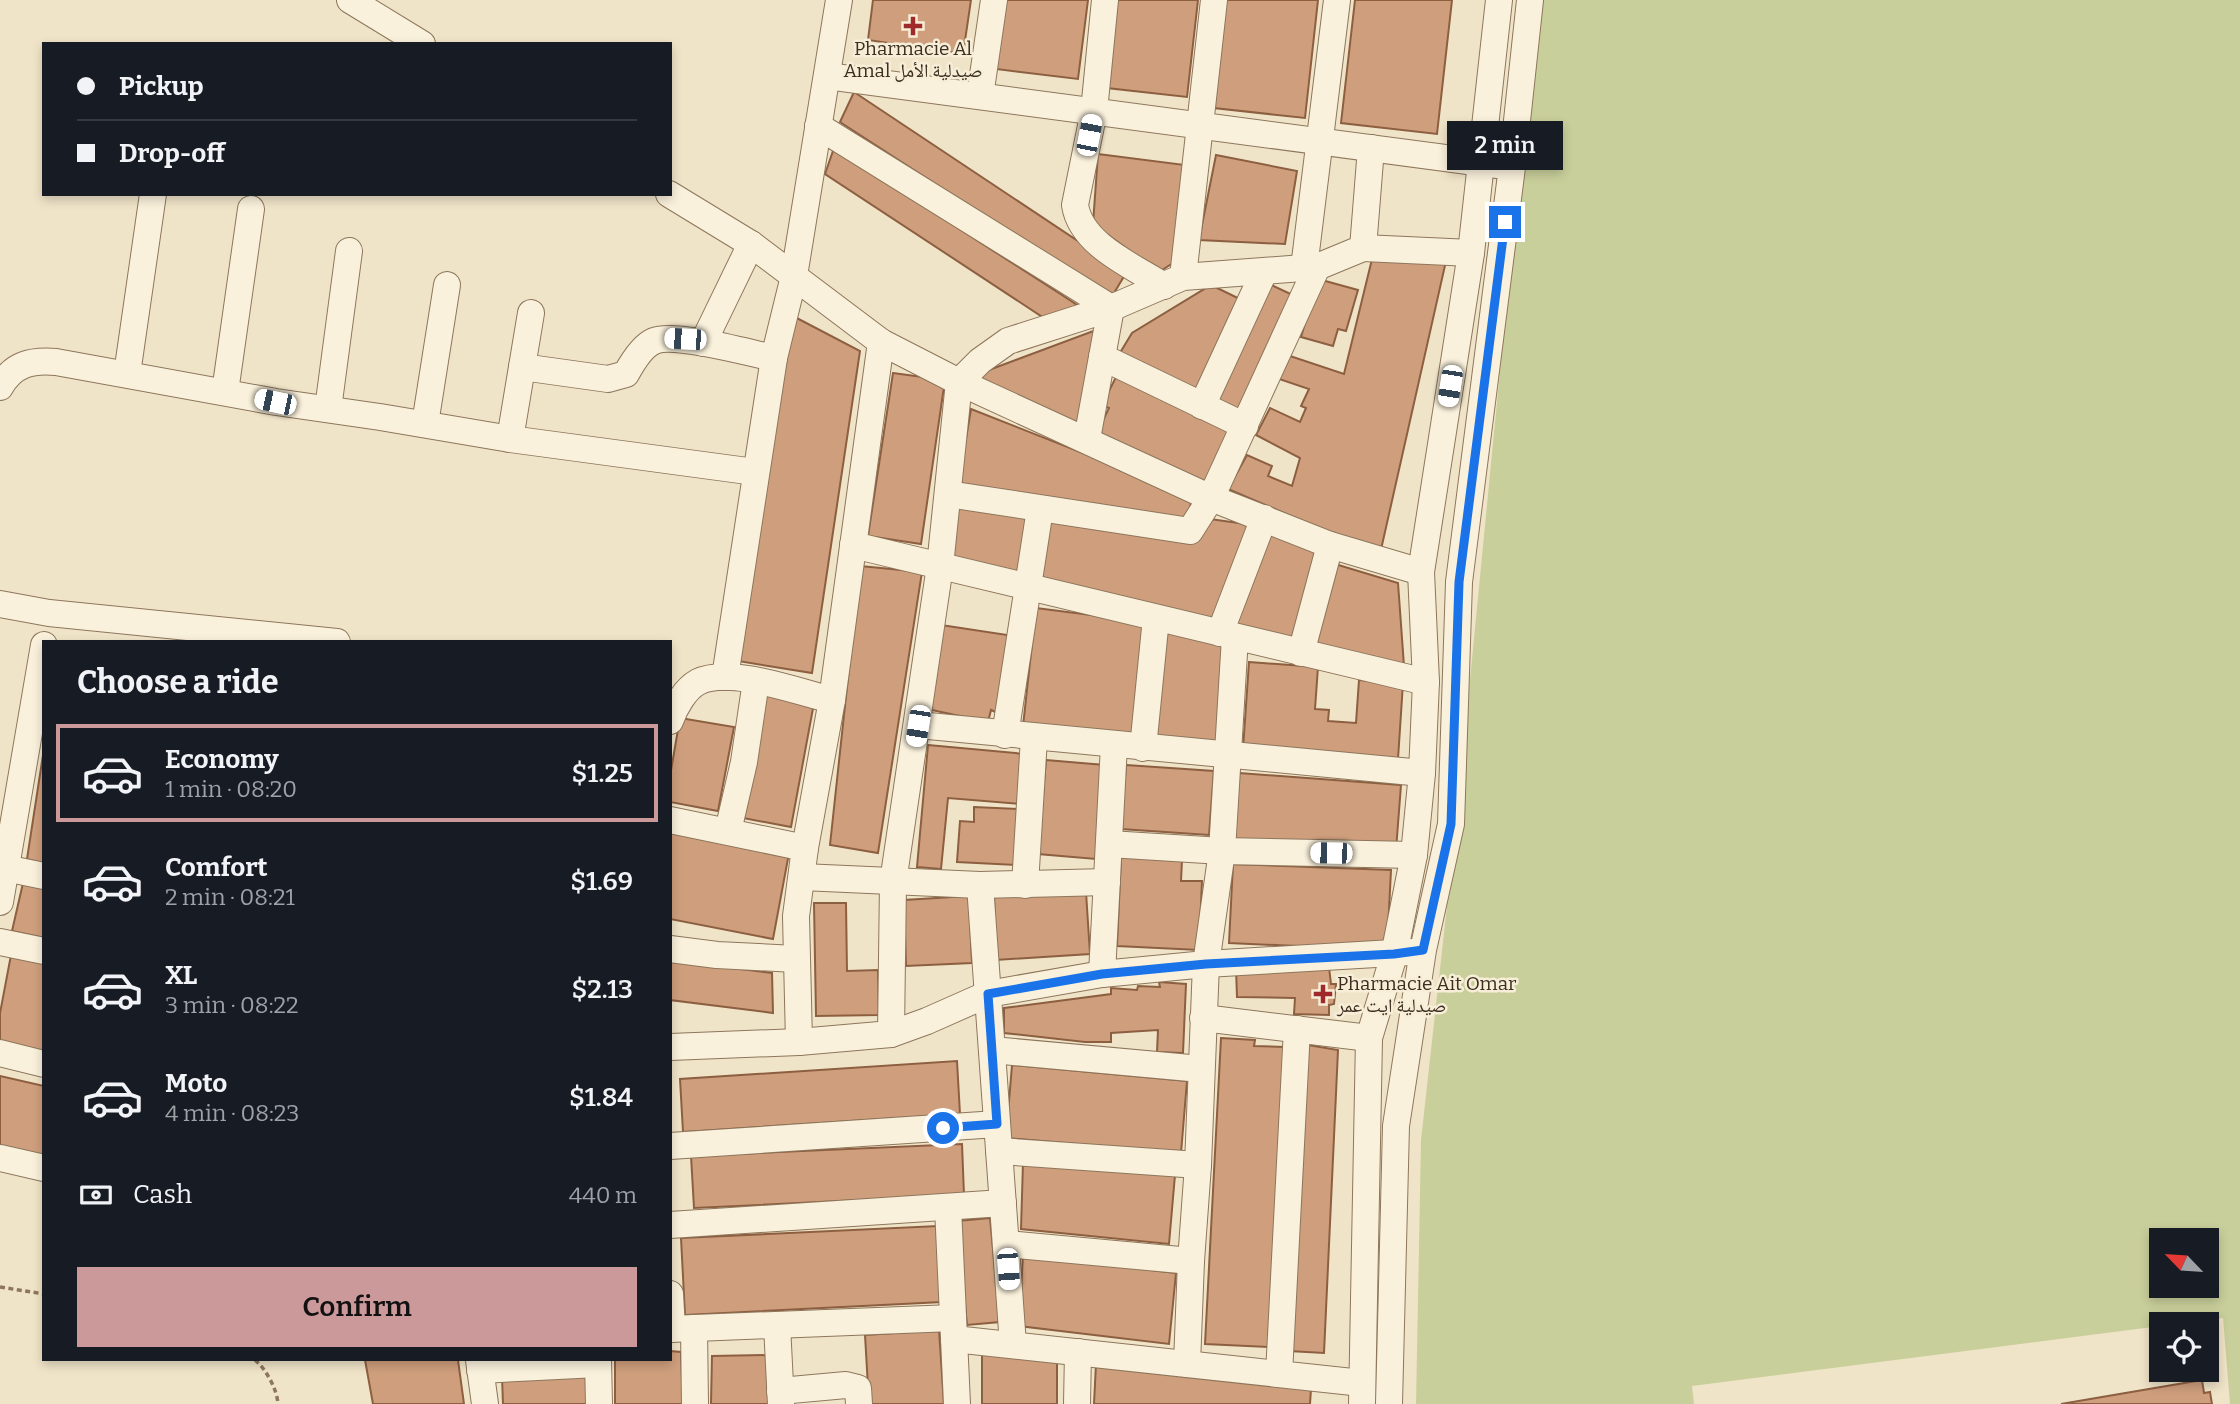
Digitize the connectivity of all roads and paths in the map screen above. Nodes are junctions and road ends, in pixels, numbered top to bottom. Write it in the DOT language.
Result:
graph roads {
  1 [pos="351,0"];
  2 [pos="839,0"];
  3 [pos="994,0"];
  4 [pos="1105,0"];
  5 [pos="1214,0"];
  6 [pos="1337,0"];
  7 [pos="1499,0"];
  8 [pos="1531,0"];
  9 [pos="419,42"];
  10 [pos="827,76"];
  11 [pos="980,96"];
  12 [pos="1094,111"];
  13 [pos="1200,125"];
  14 [pos="818,127"];
  15 [pos="1320,141"];
  16 [pos="1371,148"];
  17 [pos="1482,162"];
  18 [pos="1512,167"];
  19 [pos="153,196"];
  20 [pos="672,196"];
  21 [pos="251,209"];
  22 [pos="751,244"];
  23 [pos="1363,248"];
  24 [pos="349,251"];
  25 [pos="1471,253"];
  26 [pos="1311,267"];
  27 [pos="1264,272"];
  28 [pos="794,276"];
  29 [pos="1173,282"];
  30 [pos="447,285"];
  31 [pos="1111,309"];
  32 [pos="531,313"];
  33 [pos="881,342"];
  34 [pos="703,343"];
  35 [pos="1102,356"];
  36 [pos="774,358"];
  37 [pos="523,367"];
  38 [pos="127,374"];
  39 [pos="959,382"];
  40 [pos="0,387"];
  41 [pos="225,392"];
  42 [pos="1202,406"];
  43 [pos="328,409"];
  44 [pos="425,424"];
  45 [pos="1245,426"];
  46 [pos="510,439"];
  47 [pos="1087,439"];
  48 [pos="755,472"];
  49 [pos="948,494"];
  50 [pos="1211,498"];
  51 [pos="1040,509"];
  52 [pos="1264,518"];
  53 [pos="853,545"];
  54 [pos="1330,545"];
  55 [pos="940,566"];
  56 [pos="1422,572"];
  57 [pos="1026,587"];
  58 [pos="0,604"];
  59 [pos="49,613"];
  60 [pos="1156,618"];
  61 [pos="1228,635"];
  62 [pos="45,640"];
  63 [pos="310,640"];
  64 [pos="1301,653"];
  65 [pos="42,671"];
  66 [pos="725,677"];
  67 [pos="756,681"];
  68 [pos="1426,682"];
  69 [pos="832,700"];
  70 [pos="672,718"];
  71 [pos="918,726"];
  72 [pos="1005,735"];
  73 [pos="37,738"];
  74 [pos="1034,738"];
  75 [pos="1114,745"];
  76 [pos="1143,748"];
  77 [pos="1229,756"];
  78 [pos="1422,773"];
  79 [pos="672,820"];
  80 [pos="728,831"];
  81 [pos="1109,844"];
  82 [pos="805,848"];
  83 [pos="1222,850"];
  84 [pos="1413,855"];
  85 [pos="3,867"];
  86 [pos="42,876"];
  87 [pos="802,877"];
  88 [pos="1107,882"];
  89 [pos="893,883"];
  90 [pos="980,885"];
  91 [pos="1025,885"];
  92 [pos="0,902"];
  93 [pos="0,942"];
  94 [pos="672,949"];
  95 [pos="1423,950"];
  96 [pos="42,951"];
  97 [pos="1394,954"];
  98 [pos="796,960"];
  99 [pos="1206,964"];
  100 [pos="1102,974"];
  101 [pos="988,994"];
  102 [pos="1203,1018"];
  103 [pos="1297,1029"];
  104 [pos="891,1034"];
  105 [pos="1369,1038"];
  106 [pos="799,1042"];
  107 [pos="672,1047"];
  108 [pos="992,1050"];
  109 [pos="0,1053"];
  110 [pos="42,1064"];
  111 [pos="1201,1069"];
  112 [pos="997,1124"];
  113 [pos="672,1146"];
  114 [pos="999,1151"];
  115 [pos="0,1158"];
  116 [pos="1198,1164"];
  117 [pos="42,1168"];
  118 [pos="1003,1203"];
  119 [pos="948,1207"];
  120 [pos="672,1226"];
  121 [pos="1006,1244"];
  122 [pos="1191,1261"];
  123 [pos="0,1287"];
  124 [pos="42,1294"];
  125 [pos="672,1302"];
  126 [pos="777,1325"];
  127 [pos="679,1329"];
  128 [pos="953,1329"];
  129 [pos="1013,1345"];
  130 [pos="1078,1352"];
  131 [pos="256,1361"];
  132 [pos="598,1362"];
  133 [pos="1187,1364"];
  134 [pos="480,1365"];
  135 [pos="1279,1374"];
  136 [pos="1362,1394"];
  137 [pos="781,1397"];
  138 [pos="278,1404"];
  139 [pos="485,1404"];
  140 [pos="599,1404"];
  141 [pos="695,1404"];
  142 [pos="859,1404"];
  143 [pos="957,1404"];
  144 [pos="1077,1404"];
  145 [pos="1389,1404"];
  1 -- 9 [label="street"];
  2 -- 10 [label="street"];
  3 -- 11 [label="street"];
  4 -- 12 [label="street"];
  5 -- 13 [label="street"];
  6 -- 15 [label="street"];
  7 -- 17 [label="street"];
  8 -- 18 [label="street"];
  10 -- 11 [label="street"];
  10 -- 14 [label="street"];
  11 -- 12 [label="street"];
  12 -- 13 [label="street"];
  12 -- 29 [label="street"];
  13 -- 15 [label="street"];
  13 -- 29 [label="street"];
  14 -- 28 [label="street"];
  14 -- 31 [label="street"];
  15 -- 16 [label="street"];
  15 -- 26 [label="street"];
  16 -- 17 [label="street"];
  16 -- 23 [label="street"];
  17 -- 18 [label="street"];
  17 -- 25 [label="street"];
  18 -- 95 [label="street"];
  19 -- 38 [label="street"];
  20 -- 22 [label="street"];
  21 -- 41 [label="street"];
  22 -- 28 [label="street"];
  22 -- 34 [label="street"];
  23 -- 25 [label="street"];
  23 -- 26 [label="street"];
  24 -- 43 [label="street"];
  25 -- 56 [label="street"];
  26 -- 27 [label="street"];
  26 -- 45 [label="street"];
  27 -- 29 [label="street"];
  27 -- 42 [label="street"];
  28 -- 33 [label="street"];
  28 -- 36 [label="street"];
  29 -- 31 [label="street"];
  30 -- 44 [label="street"];
  31 -- 35 [label="street"];
  31 -- 39 [label="street"];
  32 -- 37 [label="street"];
  33 -- 39 [label="street"];
  33 -- 53 [label="street"];
  34 -- 36 [label="street"];
  34 -- 37 [label="street"];
  35 -- 42 [label="street"];
  35 -- 47 [label="street"];
  36 -- 48 [label="street"];
  37 -- 46 [label="street"];
  38 -- 40 [label="street"];
  38 -- 41 [label="street"];
  39 -- 47 [label="street"];
  39 -- 49 [label="street"];
  41 -- 43 [label="street"];
  42 -- 45 [label="street"];
  43 -- 44 [label="street"];
  44 -- 46 [label="street"];
  45 -- 50 [label="street"];
  46 -- 48 [label="street"];
  47 -- 50 [label="street"];
  48 -- 66 [label="street"];
  49 -- 51 [label="street"];
  49 -- 55 [label="street"];
  50 -- 51 [label="street"];
  50 -- 52 [label="street"];
  51 -- 57 [label="street"];
  52 -- 54 [label="street"];
  52 -- 61 [label="street"];
  53 -- 55 [label="street"];
  53 -- 69 [label="street"];
  54 -- 56 [label="street"];
  54 -- 64 [label="street"];
  55 -- 57 [label="street"];
  55 -- 71 [label="street"];
  56 -- 68 [label="street"];
  57 -- 60 [label="street"];
  57 -- 72 [label="street"];
  58 -- 59 [label="street"];
  59 -- 62 [label="street"];
  59 -- 63 [label="street"];
  60 -- 61 [label="street"];
  60 -- 76 [label="street"];
  61 -- 64 [label="street"];
  61 -- 77 [label="street"];
  64 -- 68 [label="street"];
  65 -- 73 [label="street"];
  66 -- 67 [label="street"];
  66 -- 70 [label="street"];
  67 -- 69 [label="street"];
  67 -- 80 [label="street"];
  68 -- 78 [label="street"];
  69 -- 82 [label="street"];
  71 -- 72 [label="street"];
  71 -- 89 [label="street"];
  72 -- 74 [label="street"];
  73 -- 85 [label="street"];
  74 -- 75 [label="street"];
  74 -- 91 [label="street"];
  75 -- 76 [label="street"];
  75 -- 81 [label="street"];
  76 -- 77 [label="street"];
  77 -- 78 [label="street"];
  77 -- 83 [label="street"];
  78 -- 84 [label="street"];
  79 -- 80 [label="street"];
  80 -- 82 [label="street"];
  81 -- 83 [label="street"];
  81 -- 88 [label="street"];
  82 -- 87 [label="street"];
  83 -- 84 [label="street"];
  83 -- 99 [label="street"];
  84 -- 97 [label="street"];
  85 -- 86 [label="street"];
  85 -- 92 [label="street"];
  87 -- 89 [label="street"];
  87 -- 98 [label="street"];
  88 -- 91 [label="street"];
  88 -- 100 [label="street"];
  89 -- 90 [label="street"];
  89 -- 104 [label="street"];
  90 -- 91 [label="street"];
  90 -- 101 [label="street"];
  93 -- 96 [label="street"];
  94 -- 98 [label="street"];
  95 -- 97 [label="street"];
  95 -- 145 [label="street"];
  97 -- 99 [label="street"];
  97 -- 105 [label="street"];
  98 -- 106 [label="street"];
  99 -- 100 [label="street"];
  99 -- 102 [label="street"];
  100 -- 101 [label="street"];
  101 -- 104 [label="street"];
  101 -- 108 [label="street"];
  102 -- 103 [label="street"];
  102 -- 111 [label="street"];
  103 -- 105 [label="street"];
  103 -- 135 [label="street"];
  104 -- 106 [label="street"];
  105 -- 136 [label="street"];
  106 -- 107 [label="street"];
  108 -- 111 [label="street"];
  108 -- 112 [label="street"];
  109 -- 110 [label="street"];
  111 -- 116 [label="street"];
  112 -- 113 [label="street"];
  112 -- 114 [label="street"];
  114 -- 116 [label="street"];
  114 -- 118 [label="street"];
  115 -- 117 [label="street"];
  116 -- 122 [label="street"];
  118 -- 119 [label="street"];
  118 -- 121 [label="street"];
  119 -- 120 [label="street"];
  119 -- 128 [label="street"];
  121 -- 122 [label="street"];
  121 -- 129 [label="street"];
  122 -- 133 [label="street"];
  123 -- 124 [label="path"];
  125 -- 127 [label="street"];
  126 -- 127 [label="street"];
  126 -- 128 [label="street"];
  126 -- 137 [label="street"];
  127 -- 141 [label="street"];
  128 -- 129 [label="street"];
  128 -- 143 [label="street"];
  129 -- 130 [label="street"];
  130 -- 133 [label="street"];
  130 -- 144 [label="street"];
  131 -- 138 [label="path"];
  132 -- 134 [label="street"];
  132 -- 140 [label="street"];
  133 -- 135 [label="street"];
  134 -- 139 [label="street"];
  135 -- 136 [label="street"];
  137 -- 142 [label="street"];
}
